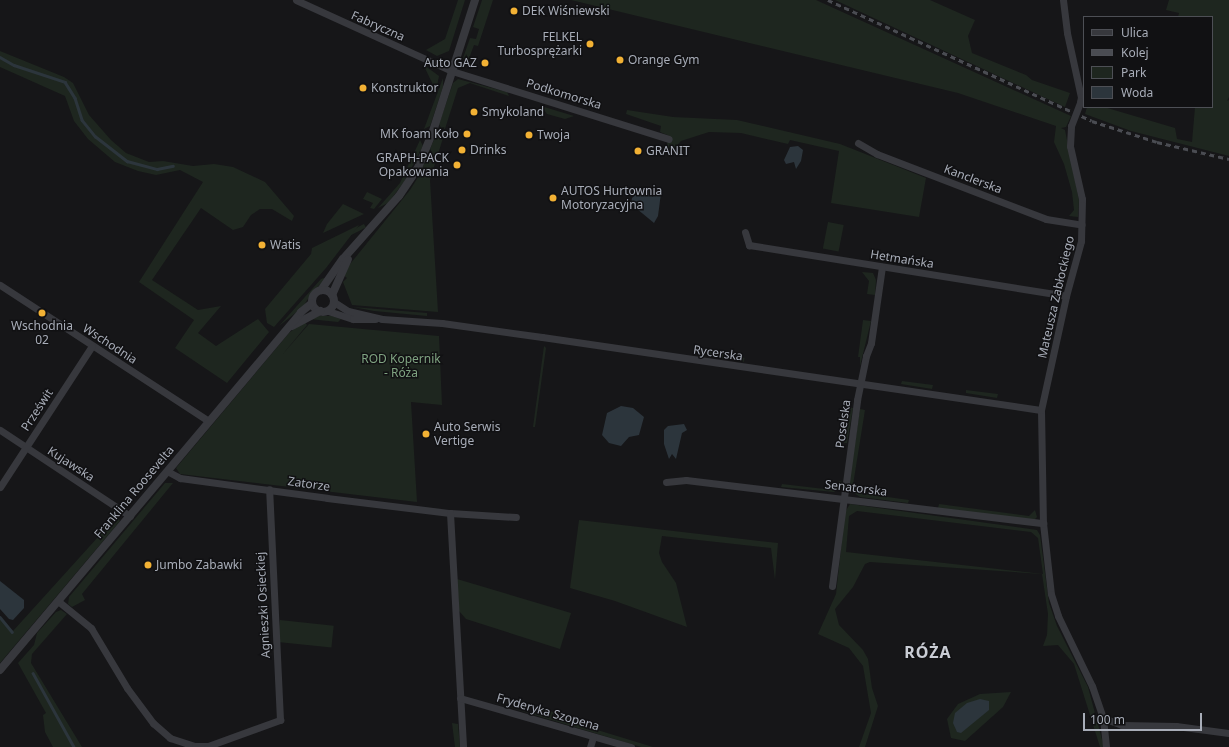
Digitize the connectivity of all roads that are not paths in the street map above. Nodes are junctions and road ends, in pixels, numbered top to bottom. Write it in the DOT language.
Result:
graph roads {
  1 [pos="296,0"];
  2 [pos="475,0"];
  3 [pos="1063,0"];
  4 [pos="452,71"];
  5 [pos="669,139"];
  6 [pos="858,143"];
  7 [pos="1082,225"];
  8 [pos="745,232"];
  9 [pos="352,251"];
  10 [pos="882,267"];
  11 [pos="0,284"];
  12 [pos="321,290"];
  13 [pos="1066,296"];
  14 [pos="333,298"];
  15 [pos="311,304"];
  16 [pos="324,311"];
  17 [pos="382,319"];
  18 [pos="286,330"];
  19 [pos="92,346"];
  20 [pos="861,386"];
  21 [pos="1041,410"];
  22 [pos="209,421"];
  23 [pos="0,430"];
  24 [pos="26,447"];
  25 [pos="167,471"];
  26 [pos="666,482"];
  27 [pos="0,487"];
  28 [pos="269,489"];
  29 [pos="844,498"];
  30 [pos="450,513"];
  31 [pos="130,516"];
  32 [pos="516,516"];
  33 [pos="1043,523"];
  34 [pos="832,586"];
  35 [pos="58,601"];
  36 [pos="0,670"];
  37 [pos="460,698"];
  38 [pos="1103,718"];
  39 [pos="1229,733"];
  40 [pos="593,737"];
  41 [pos="463,747"];
  42 [pos="590,747"];
  43 [pos="631,747"];
  44 [pos="1106,747"];
  1 -- 4 [label="street, Fabryczna"];
  2 -- 4 [label="street"];
  3 -- 7 [label="street, Mateusza Zabłockiego, bridge"];
  4 -- 5 [label="street, Podkomorska"];
  4 -- 9 [label="street"];
  6 -- 7 [label="street, Kanclerska"];
  7 -- 13 [label="street, Mateusza Zabłockiego"];
  8 -- 10 [label="street, Hetmańska"];
  9 -- 12 [label="street"];
  9 -- 14 [label="street"];
  10 -- 13 [label="street, Hetmańska"];
  10 -- 20 [label="street, Poselska"];
  11 -- 19 [label="street, Wschodnia"];
  12 -- 14 [label="street"];
  12 -- 15 [label="street, Franklina Roosevelta"];
  13 -- 21 [label="street, Mateusza Zabłockiego"];
  14 -- 16 [label="street"];
  14 -- 17 [label="street, Rycerska"];
  15 -- 16 [label="street"];
  15 -- 18 [label="street, Franklina Roosevelta"];
  16 -- 17 [label="street, Rycerska"];
  16 -- 18 [label="street, Franklina Roosevelta"];
  17 -- 20 [label="street, Rycerska"];
  18 -- 22 [label="street, Franklina Roosevelta"];
  19 -- 22 [label="street, Wschodnia"];
  19 -- 24 [label="street, Prześwit"];
  20 -- 21 [label="street, Rycerska"];
  20 -- 29 [label="street, Poselska"];
  21 -- 33 [label="street"];
  22 -- 25 [label="street, Franklina Roosevelta"];
  23 -- 24 [label="street, Kujawska"];
  24 -- 27 [label="street, Prześwit"];
  24 -- 31 [label="street, Kujawska"];
  25 -- 28 [label="street, Zatorze"];
  25 -- 31 [label="street, Franklina Roosevelta"];
  26 -- 29 [label="street, Senatorska"];
  28 -- 30 [label="street, Zatorze"];
  28 -- 35 [label="street, Agnieszki Osieckiej"];
  29 -- 33 [label="street, Senatorska"];
  29 -- 34 [label="street, Poselska"];
  30 -- 32 [label="street, Zatorze"];
  30 -- 37 [label="street"];
  31 -- 35 [label="street, Franklina Roosevelta"];
  33 -- 38 [label="street"];
  35 -- 36 [label="street, Franklina Roosevelta"];
  37 -- 40 [label="street, Fryderyka Szopena"];
  37 -- 41 [label="street"];
  38 -- 39 [label="street"];
  38 -- 44 [label="street"];
  40 -- 42 [label="street"];
  40 -- 43 [label="street, Fryderyka Szopena"];
}
